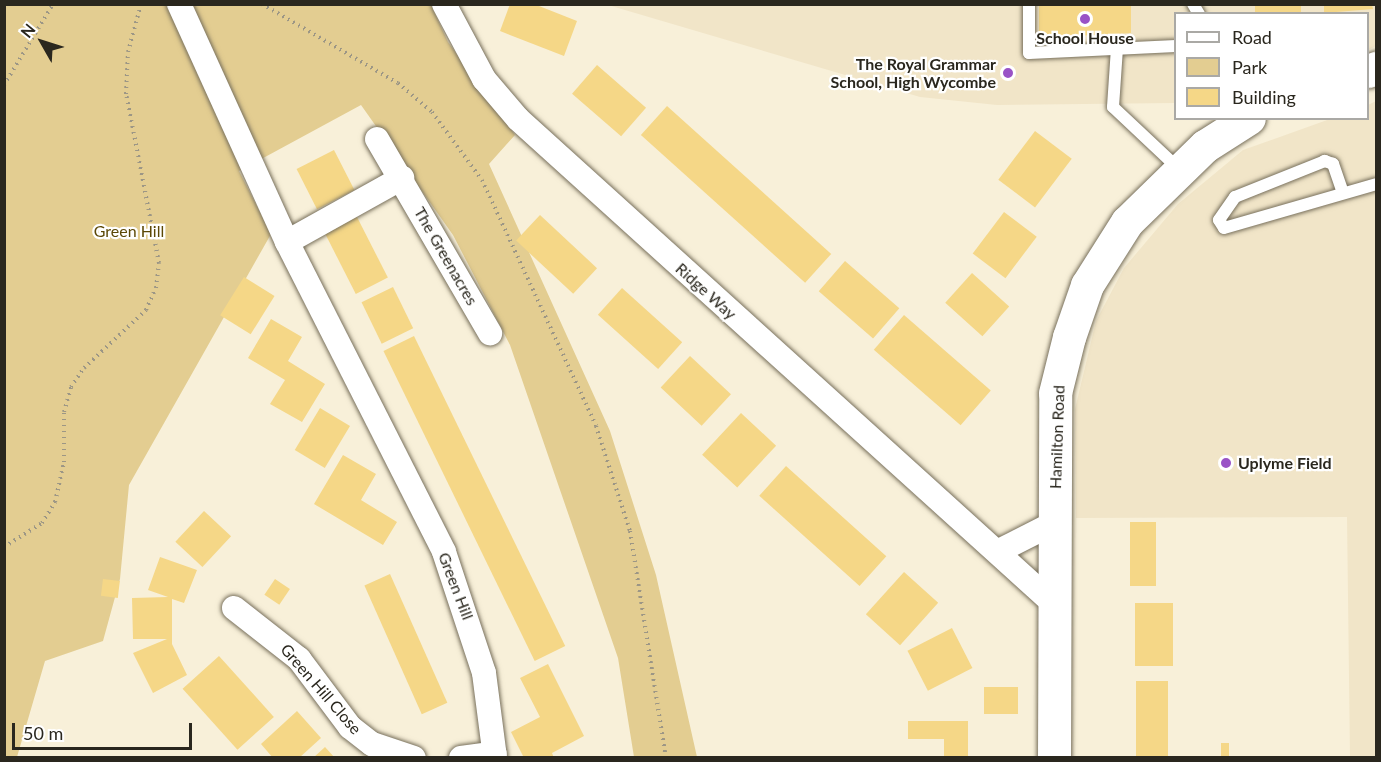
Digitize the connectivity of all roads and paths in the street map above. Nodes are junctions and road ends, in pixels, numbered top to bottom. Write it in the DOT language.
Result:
graph roads {
  1 [pos="53,4"];
  2 [pos="141,4"];
  3 [pos="179,4"];
  4 [pos="262,4"];
  5 [pos="444,4"];
  6 [pos="1029,4"];
  7 [pos="1174,46"];
  8 [pos="1117,48"];
  9 [pos="4,85"];
  10 [pos="1246,120"];
  11 [pos="377,139"];
  12 [pos="1179,169"];
  13 [pos="402,178"];
  14 [pos="1377,184"];
  15 [pos="1342,190"];
  16 [pos="287,242"];
  17 [pos="490,333"];
  18 [pos="1054,523"];
  19 [pos="4,547"];
  20 [pos="999,551"];
  21 [pos="1054,604"];
  22 [pos="234,608"];
  23 [pos="495,755"];
  24 [pos="414,758"];
  25 [pos="461,758"];
  26 [pos="666,758"];
  27 [pos="1054,758"];
  1 -- 9 [label="path"];
  2 -- 19 [label="path"];
  3 -- 16 [label="street, Green Hill"];
  4 -- 26 [label="path"];
  5 -- 20 [label="street, Ridge Way"];
  6 -- 8 [label="lane"];
  7 -- 8 [label="lane"];
  8 -- 12 [label="lane"];
  10 -- 12 [label="street, Hamilton Road"];
  11 -- 13 [label="street, The Greenacres"];
  12 -- 18 [label="street, Hamilton Road"];
  13 -- 16 [label="street"];
  13 -- 17 [label="street, The Greenacres"];
  14 -- 15 [label="lane"];
  15 -- 15 [label="lane"];
  16 -- 23 [label="street, Green Hill"];
  18 -- 20 [label="street"];
  18 -- 21 [label="street, Hamilton Road"];
  20 -- 21 [label="street, Ridge Way"];
  21 -- 27 [label="street, Hamilton Road"];
  22 -- 24 [label="street, Green Hill Close"];
  23 -- 25 [label="street"];
}
